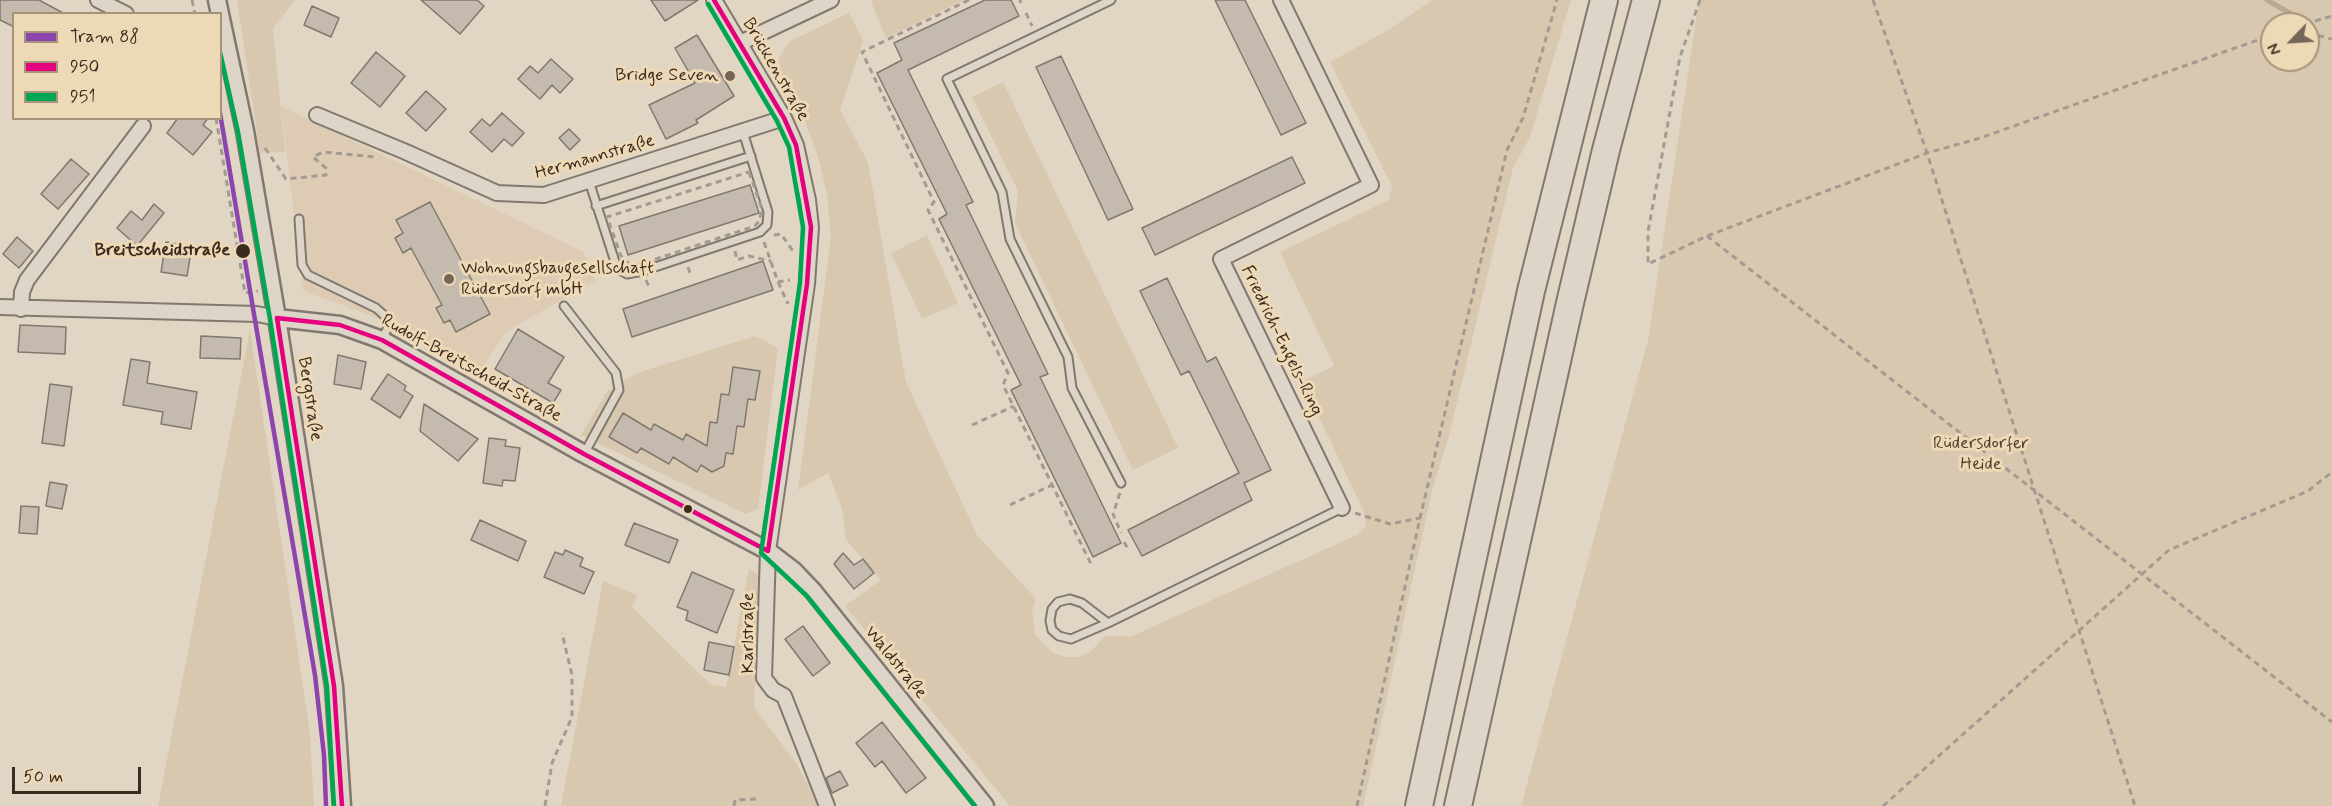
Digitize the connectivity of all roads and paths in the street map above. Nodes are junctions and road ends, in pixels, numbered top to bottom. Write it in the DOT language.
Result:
graph roads {
  1 [pos="98,0"];
  2 [pos="714,0"];
  3 [pos="831,0"];
  4 [pos="969,0"];
  5 [pos="1111,0"];
  6 [pos="1281,0"];
  7 [pos="1557,0"];
  8 [pos="1604,0"];
  9 [pos="1646,0"];
  10 [pos="1700,0"];
  11 [pos="1873,0"];
  12 [pos="122,12"];
  13 [pos="223,29"];
  14 [pos="2260,39"];
  15 [pos="740,44"];
  16 [pos="317,115"];
  17 [pos="784,118"];
  18 [pos="216,120"];
  19 [pos="143,126"];
  20 [pos="245,131"];
  21 [pos="743,132"];
  22 [pos="1927,153"];
  23 [pos="751,156"];
  24 [pos="377,158"];
  25 [pos="589,181"];
  26 [pos="596,206"];
  27 [pos="299,219"];
  28 [pos="758,224"];
  29 [pos="760,232"];
  30 [pos="780,233"];
  31 [pos="1707,236"];
  32 [pos="794,252"];
  33 [pos="738,260"];
  34 [pos="771,261"];
  35 [pos="790,280"];
  36 [pos="778,282"];
  37 [pos="245,293"];
  38 [pos="788,304"];
  39 [pos="564,306"];
  40 [pos="0,308"];
  41 [pos="21,309"];
  42 [pos="277,318"];
  43 [pos="382,340"];
  44 [pos="1014,406"];
  45 [pos="972,425"];
  46 [pos="584,454"];
  47 [pos="2332,472"];
  48 [pos="1123,484"];
  49 [pos="1052,485"];
  50 [pos="2034,490"];
  51 [pos="1010,505"];
  52 [pos="1342,508"];
  53 [pos="1420,518"];
  54 [pos="1121,533"];
  55 [pos="1124,542"];
  56 [pos="1128,549"];
  57 [pos="768,551"];
  58 [pos="1092,566"];
  59 [pos="2142,574"];
  60 [pos="1108,623"];
  61 [pos="2079,631"];
  62 [pos="562,633"];
  63 [pos="2332,722"];
  64 [pos="756,798"];
  65 [pos="342,806"];
  66 [pos="545,806"];
  67 [pos="734,806"];
  68 [pos="827,806"];
  69 [pos="985,806"];
  70 [pos="1357,806"];
  71 [pos="1419,806"];
  72 [pos="1458,806"];
  73 [pos="1883,806"];
  74 [pos="2135,806"];
  1 -- 12 [label="street"];
  2 -- 15 [label="street, Brückenstraße"];
  3 -- 15 [label="street"];
  4 -- 44 [label="path"];
  5 -- 48 [label="lane"];
  6 -- 52 [label="street, Friedrich-Engels-Ring"];
  7 -- 53 [label="path"];
  8 -- 71 [label="highway"];
  9 -- 72 [label="highway"];
  10 -- 31 [label="path"];
  11 -- 22 [label="path"];
  13 -- 20 [label="street, Bergstraße"];
  14 -- 22 [label="path"];
  15 -- 17 [label="street, Brückenstraße"];
  16 -- 25 [label="street, Hermannstraße"];
  17 -- 21 [label="street, Hermannstraße"];
  17 -- 57 [label="street, Brückenstraße"];
  18 -- 37 [label="path"];
  19 -- 41 [label="street"];
  20 -- 24 [label="path"];
  20 -- 42 [label="street, Bergstraße"];
  21 -- 23 [label="lane"];
  21 -- 25 [label="street, Hermannstraße"];
  22 -- 31 [label="path"];
  22 -- 50 [label="path"];
  23 -- 26 [label="lane"];
  23 -- 29 [label="lane"];
  25 -- 26 [label="lane"];
  26 -- 29 [label="lane"];
  27 -- 43 [label="lane"];
  28 -- 28 [label="path"];
  28 -- 29 [label="path"];
  29 -- 34 [label="path"];
  30 -- 32 [label="path"];
  31 -- 50 [label="path"];
  33 -- 34 [label="path"];
  34 -- 36 [label="path"];
  35 -- 36 [label="path"];
  36 -- 38 [label="path"];
  39 -- 46 [label="lane"];
  40 -- 41 [label="street, Rudolf-Breitscheid-Straße"];
  41 -- 42 [label="street, Rudolf-Breitscheid-Straße"];
  42 -- 43 [label="street, Rudolf-Breitscheid-Straße"];
  42 -- 65 [label="street, Bergstraße"];
  43 -- 46 [label="street, Rudolf-Breitscheid-Straße"];
  44 -- 45 [label="path"];
  44 -- 49 [label="path"];
  46 -- 57 [label="street, Rudolf-Breitscheid-Straße"];
  47 -- 59 [label="path"];
  48 -- 54 [label="path"];
  49 -- 51 [label="path"];
  49 -- 58 [label="path"];
  50 -- 59 [label="path"];
  50 -- 61 [label="path"];
  52 -- 53 [label="path"];
  52 -- 60 [label="lane"];
  53 -- 70 [label="path"];
  55 -- 56 [label="path"];
  57 -- 68 [label="street, Karlstraße"];
  57 -- 69 [label="street, Waldstraße"];
  59 -- 61 [label="path"];
  59 -- 63 [label="path"];
  60 -- 60 [label="lane"];
  61 -- 73 [label="path"];
  61 -- 74 [label="path"];
  62 -- 66 [label="path"];
  64 -- 67 [label="path"];
}
